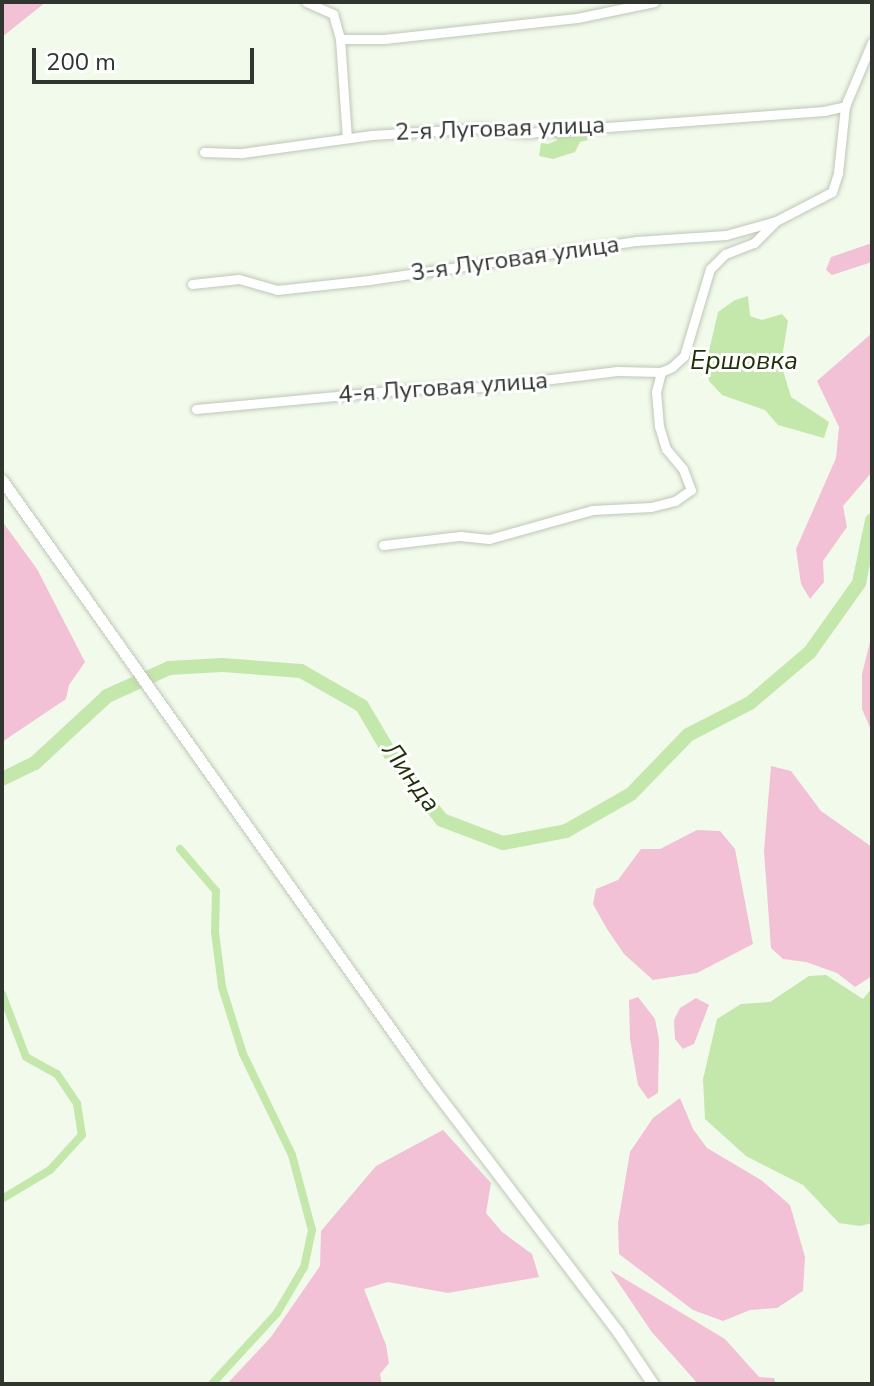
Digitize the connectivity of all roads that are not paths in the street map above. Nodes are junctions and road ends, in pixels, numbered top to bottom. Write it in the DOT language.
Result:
graph roads {
  1 [pos="306,2"];
  2 [pos="654,2"];
  3 [pos="340,39"];
  4 [pos="872,42"];
  5 [pos="845,106"];
  6 [pos="347,138"];
  7 [pos="204,152"];
  8 [pos="776,221"];
  9 [pos="192,284"];
  10 [pos="661,372"];
  11 [pos="196,409"];
  12 [pos="2,480"];
  13 [pos="383,545"];
  14 [pos="653,1384"];
  1 -- 3 [label="street"];
  2 -- 3 [label="street"];
  3 -- 6 [label="street"];
  4 -- 5 [label="street"];
  5 -- 6 [label="street, 2-я Луговая улица"];
  5 -- 8 [label="street, 3-я Луговая улица"];
  6 -- 7 [label="street, 2-я Луговая улица"];
  8 -- 9 [label="street, 3-я Луговая улица"];
  8 -- 10 [label="street"];
  10 -- 11 [label="street, 4-я Луговая улица"];
  10 -- 13 [label="street"];
  12 -- 14 [label="main road"];
}
